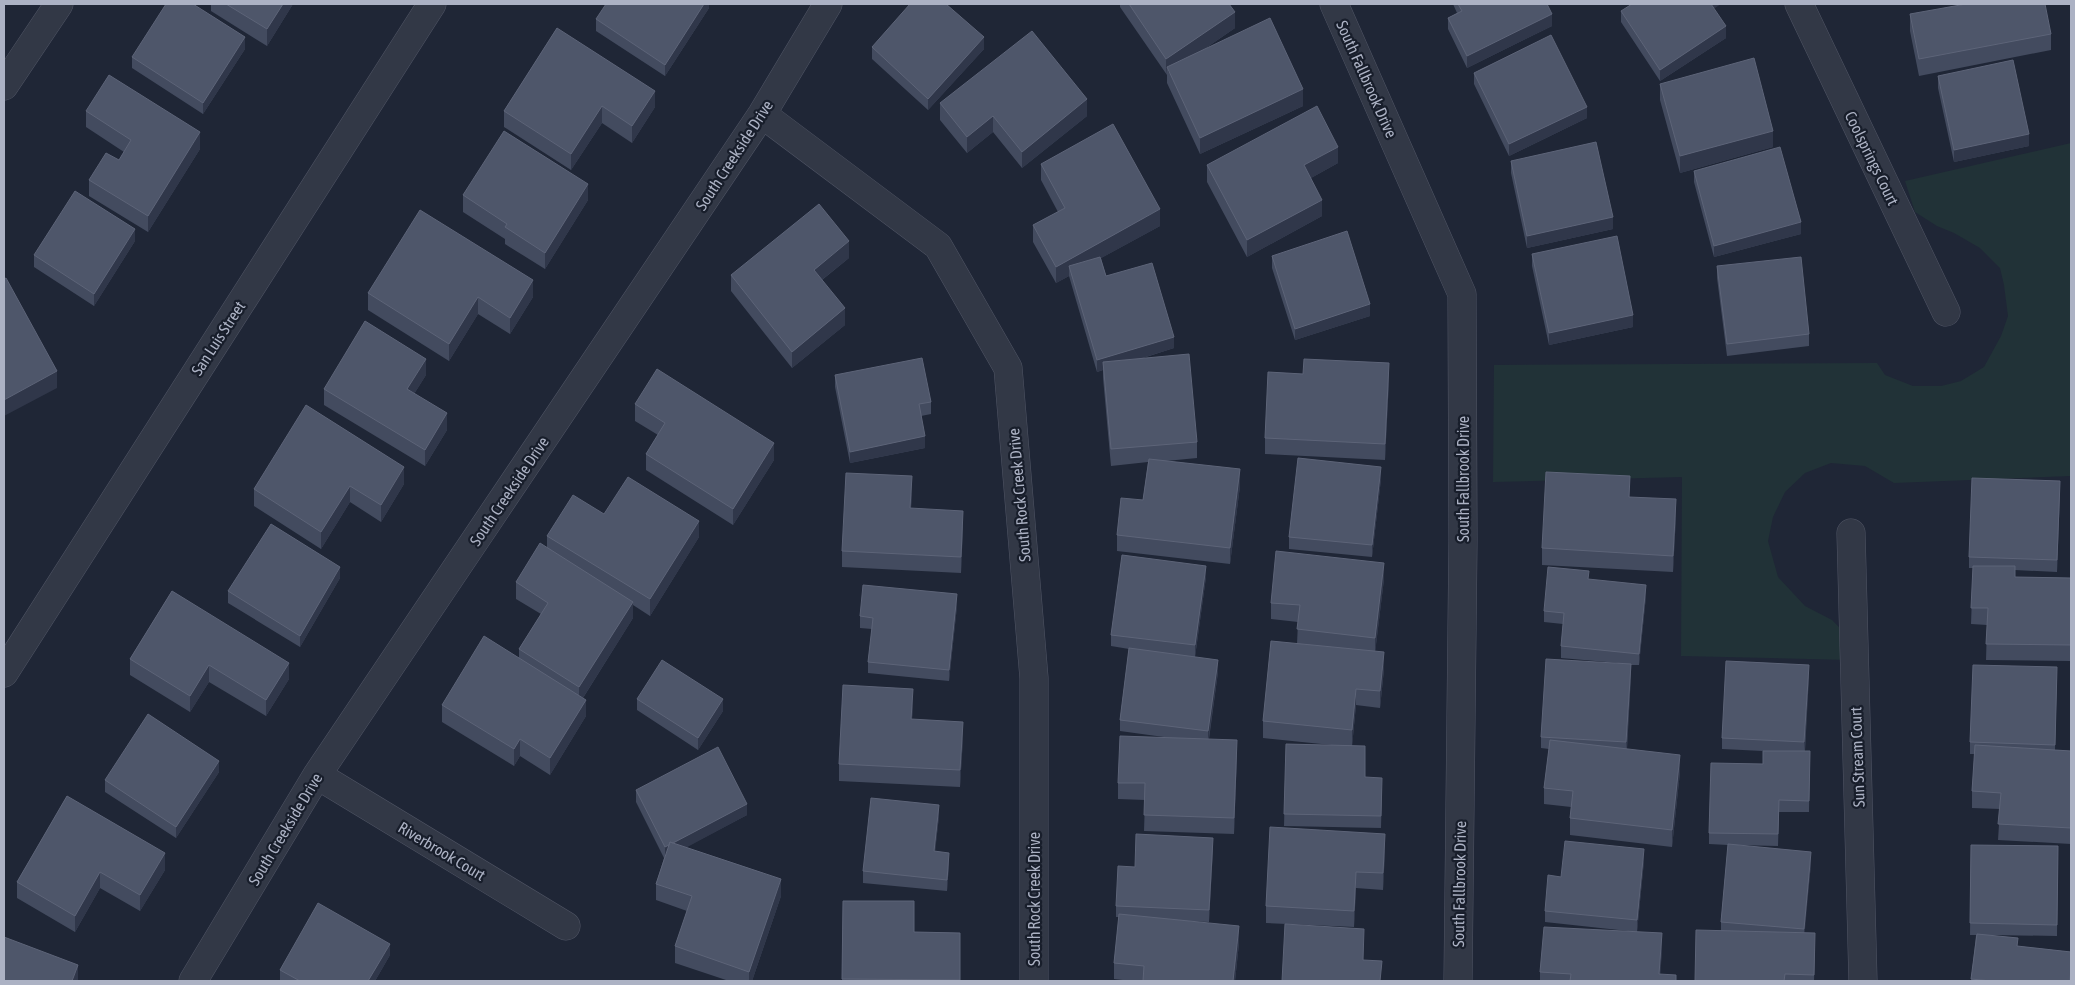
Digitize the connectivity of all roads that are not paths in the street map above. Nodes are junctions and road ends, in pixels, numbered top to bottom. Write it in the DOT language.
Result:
graph roads {
  1 [pos="59,4"];
  2 [pos="432,4"];
  3 [pos="828,4"];
  4 [pos="1334,4"];
  5 [pos="1799,4"];
  6 [pos="4,86"];
  7 [pos="762,114"];
  8 [pos="1946,312"];
  9 [pos="1851,533"];
  10 [pos="4,673"];
  11 [pos="317,776"];
  12 [pos="566,926"];
  13 [pos="193,981"];
  14 [pos="1034,981"];
  15 [pos="1458,981"];
  16 [pos="1863,981"];
  1 -- 6 [label="street"];
  2 -- 10 [label="street, San Luis Street"];
  3 -- 7 [label="street, South Creekside Drive"];
  4 -- 15 [label="street, South Fallbrook Drive"];
  5 -- 8 [label="street, Coolsprings Court"];
  7 -- 11 [label="street, South Creekside Drive"];
  7 -- 14 [label="street, South Rock Creek Drive"];
  9 -- 16 [label="street, Sun Stream Court"];
  11 -- 12 [label="street, Riverbrook Court"];
  11 -- 13 [label="street, South Creekside Drive"];
}
